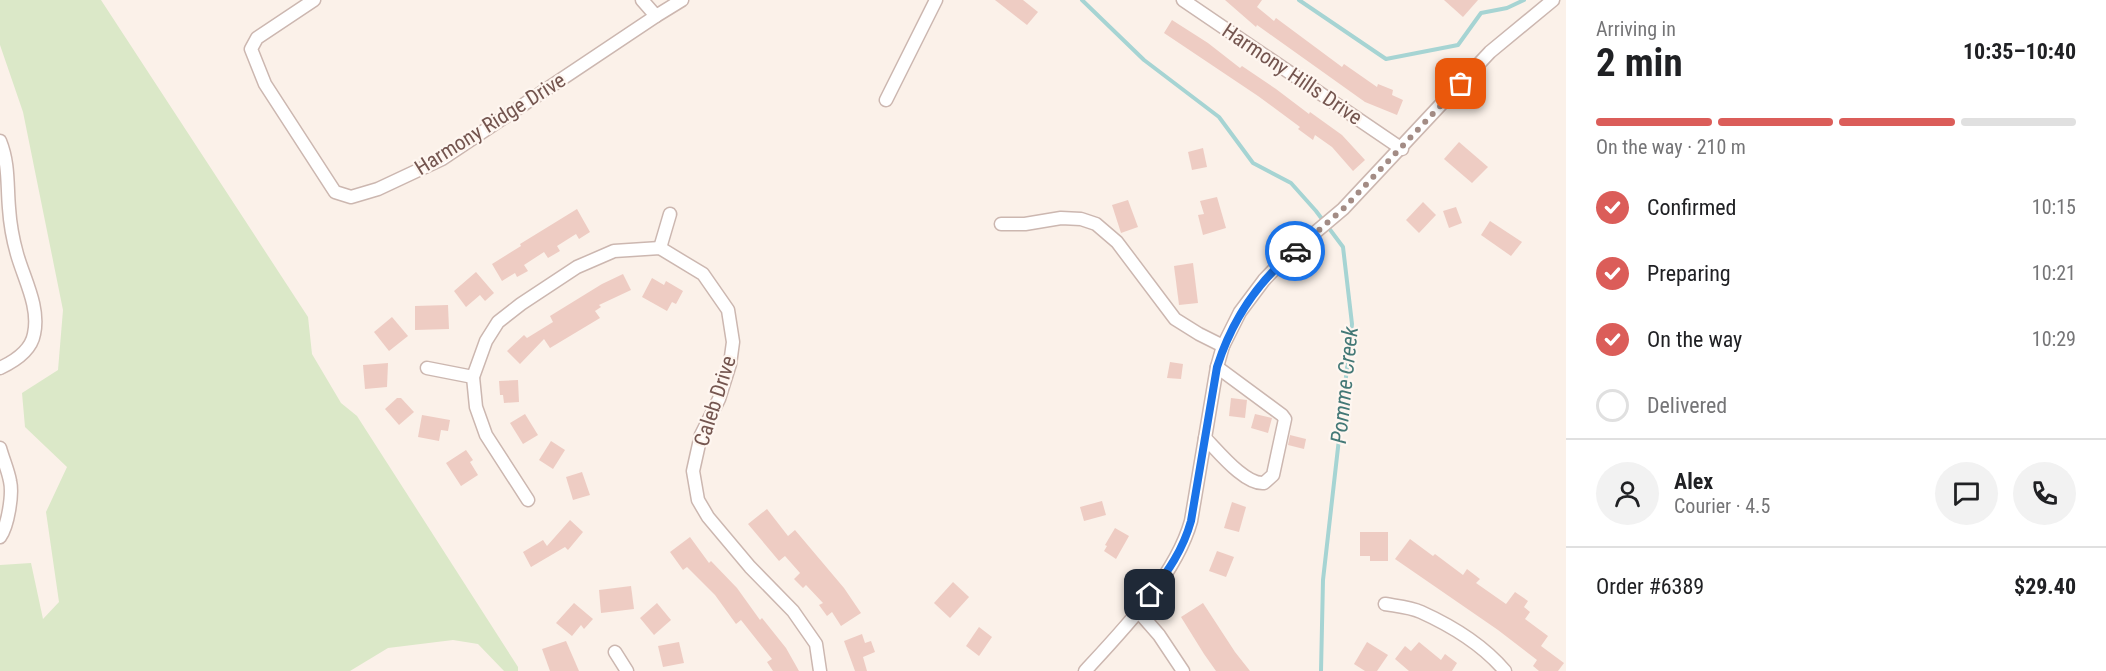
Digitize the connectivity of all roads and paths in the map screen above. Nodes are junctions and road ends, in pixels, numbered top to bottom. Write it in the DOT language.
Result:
graph roads {
  1 [pos="315,0"];
  2 [pos="642,0"];
  3 [pos="682,0"];
  4 [pos="936,0"];
  5 [pos="1183,0"];
  6 [pos="1553,0"];
  7 [pos="656,16"];
  8 [pos="886,100"];
  9 [pos="0,141"];
  10 [pos="1402,149"];
  11 [pos="670,214"];
  12 [pos="1001,224"];
  13 [pos="660,248"];
  14 [pos="1223,346"];
  15 [pos="1217,367"];
  16 [pos="0,368"];
  17 [pos="427,368"];
  18 [pos="473,377"];
  19 [pos="1205,438"];
  20 [pos="0,448"];
  21 [pos="528,500"];
  22 [pos="0,537"];
  23 [pos="1384,604"];
  24 [pos="1138,611"];
  25 [pos="615,652"];
  26 [pos="627,671"];
  27 [pos="820,671"];
  28 [pos="1085,671"];
  29 [pos="1183,671"];
  30 [pos="1505,671"];
  1 -- 7 [label="street, Harmony Ridge Drive"];
  2 -- 7 [label="street"];
  3 -- 7 [label="street"];
  4 -- 8 [label="street"];
  5 -- 10 [label="street, Harmony Hills Drive"];
  6 -- 10 [label="street"];
  9 -- 16 [label="street"];
  10 -- 14 [label="street"];
  11 -- 13 [label="street"];
  12 -- 14 [label="street"];
  13 -- 18 [label="street"];
  13 -- 27 [label="street, Caleb Drive"];
  14 -- 15 [label="street"];
  15 -- 19 [label="street"];
  15 -- 19 [label="street"];
  17 -- 18 [label="street"];
  18 -- 21 [label="street"];
  19 -- 24 [label="street"];
  20 -- 22 [label="street"];
  23 -- 30 [label="street"];
  24 -- 28 [label="street"];
  24 -- 29 [label="street"];
  25 -- 26 [label="street"];
}
